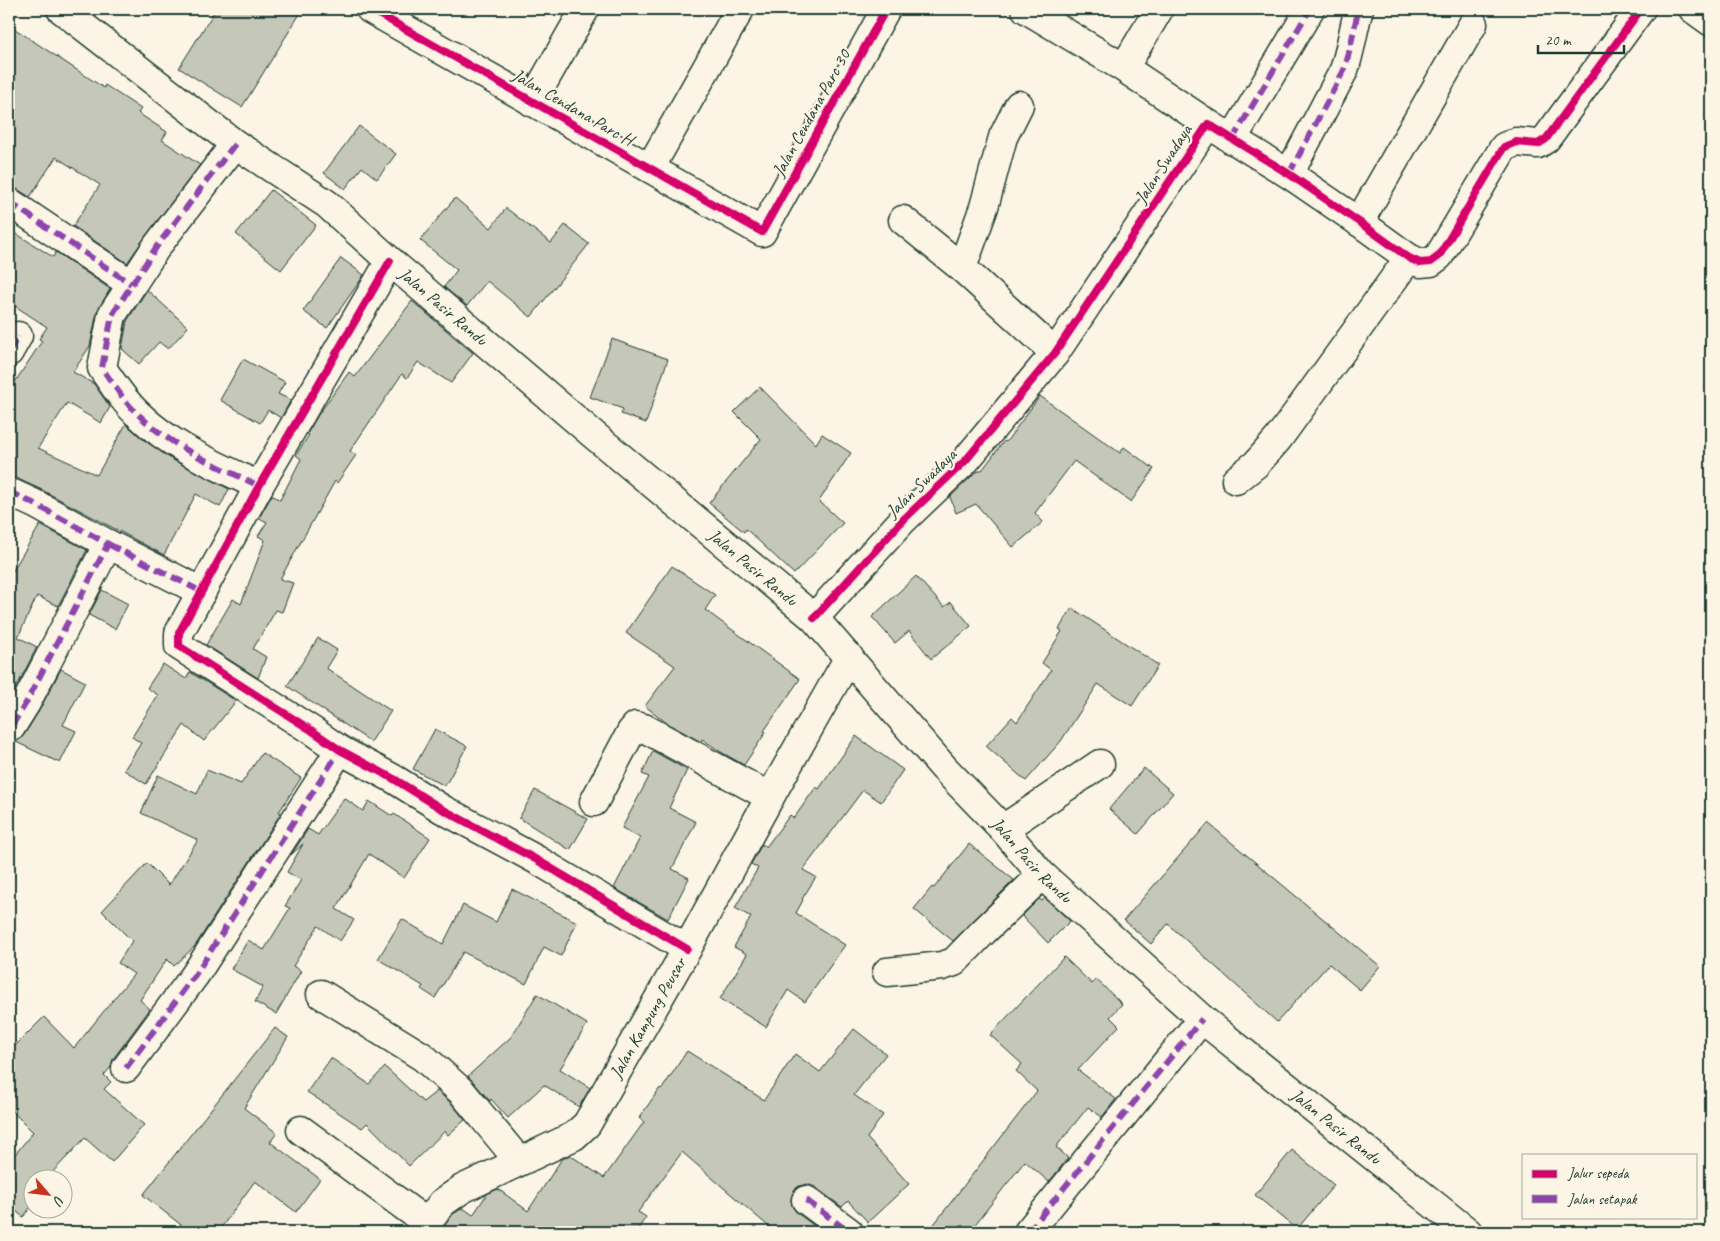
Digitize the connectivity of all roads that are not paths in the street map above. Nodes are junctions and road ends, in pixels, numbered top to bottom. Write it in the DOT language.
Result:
graph roads {
  1 [pos="61,9"];
  2 [pos="585,9"];
  3 [pos="740,9"];
  4 [pos="886,9"];
  5 [pos="1026,9"];
  6 [pos="1159,9"];
  7 [pos="1310,9"];
  8 [pos="1359,9"];
  9 [pos="1641,9"];
  10 [pos="1693,9"];
  11 [pos="386,13"];
  12 [pos="1711,22"];
  13 [pos="1473,24"];
  14 [pos="1124,68"];
  15 [pos="532,102"];
  16 [pos="1019,105"];
  17 [pos="1208,124"];
  18 [pos="1232,140"];
  19 [pos="235,144"];
  20 [pos="650,168"];
  21 [pos="1289,174"];
  22 [pos="9,202"];
  23 [pos="904,220"];
  24 [pos="1360,222"];
  25 [pos="762,232"];
  26 [pos="1409,258"];
  27 [pos="390,261"];
  28 [pos="962,268"];
  29 [pos="131,284"];
  30 [pos="1055,353"];
  31 [pos="1236,480"];
  32 [pos="259,486"];
  33 [pos="9,492"];
  34 [pos="108,544"];
  35 [pos="202,592"];
  36 [pos="814,618"];
  37 [pos="849,657"];
  38 [pos="11,727"];
  39 [pos="340,750"];
  40 [pos="1100,764"];
  41 [pos="770,797"];
  42 [pos="594,802"];
  43 [pos="1002,829"];
  44 [pos="1042,875"];
  45 [pos="687,950"];
  46 [pos="887,972"];
  47 [pos="321,994"];
  48 [pos="1202,1019"];
  49 [pos="126,1068"];
  50 [pos="301,1130"];
  51 [pos="519,1160"];
  52 [pos="806,1200"];
  53 [pos="424,1228"];
  54 [pos="849,1232"];
  55 [pos="1028,1232"];
  56 [pos="1468,1232"];
  1 -- 19 [label="street, Jalan Pasir Randu"];
  2 -- 15 [label="street"];
  3 -- 20 [label="street"];
  4 -- 25 [label="street, Jalan Cendana Parc 30"];
  5 -- 14 [label="street"];
  6 -- 14 [label="street"];
  7 -- 18 [label="street"];
  8 -- 21 [label="street"];
  9 -- 26 [label="street, Jalan Swadaya"];
  10 -- 12 [label="street"];
  11 -- 15 [label="street, Jalan Cendana Parc H"];
  13 -- 24 [label="street"];
  14 -- 17 [label="street"];
  15 -- 20 [label="street, Jalan Cendana Parc H"];
  16 -- 28 [label="street"];
  17 -- 18 [label="street, Jalan Swadaya"];
  17 -- 30 [label="street, Jalan Swadaya"];
  18 -- 21 [label="street, Jalan Swadaya"];
  19 -- 27 [label="street, Jalan Pasir Randu"];
  19 -- 29 [label="street"];
  20 -- 25 [label="street, Jalan Cendana Parc H"];
  21 -- 24 [label="street, Jalan Swadaya"];
  22 -- 29 [label="street"];
  23 -- 28 [label="street"];
  24 -- 26 [label="street, Jalan Swadaya"];
  26 -- 31 [label="street"];
  27 -- 32 [label="street"];
  27 -- 36 [label="street, Jalan Pasir Randu"];
  28 -- 30 [label="street"];
  29 -- 32 [label="street"];
  30 -- 36 [label="street, Jalan Swadaya"];
  32 -- 35 [label="street"];
  33 -- 34 [label="street"];
  34 -- 35 [label="street"];
  34 -- 38 [label="street"];
  35 -- 39 [label="street"];
  36 -- 37 [label="street, Jalan Pasir Randu"];
  37 -- 41 [label="street, Jalan Kampung Peusar"];
  37 -- 43 [label="street, Jalan Pasir Randu"];
  39 -- 45 [label="street"];
  39 -- 49 [label="street"];
  40 -- 43 [label="street"];
  41 -- 42 [label="street"];
  41 -- 45 [label="street, Jalan Kampung Peusar"];
  43 -- 44 [label="street, Jalan Pasir Randu"];
  44 -- 46 [label="street"];
  44 -- 48 [label="street, Jalan Pasir Randu"];
  45 -- 51 [label="street, Jalan Kampung Peusar"];
  47 -- 51 [label="street"];
  48 -- 55 [label="street"];
  48 -- 56 [label="street, Jalan Pasir Randu"];
  50 -- 53 [label="street"];
  51 -- 53 [label="street, Jalan Kampung Peusar"];
  52 -- 54 [label="street"];
}
